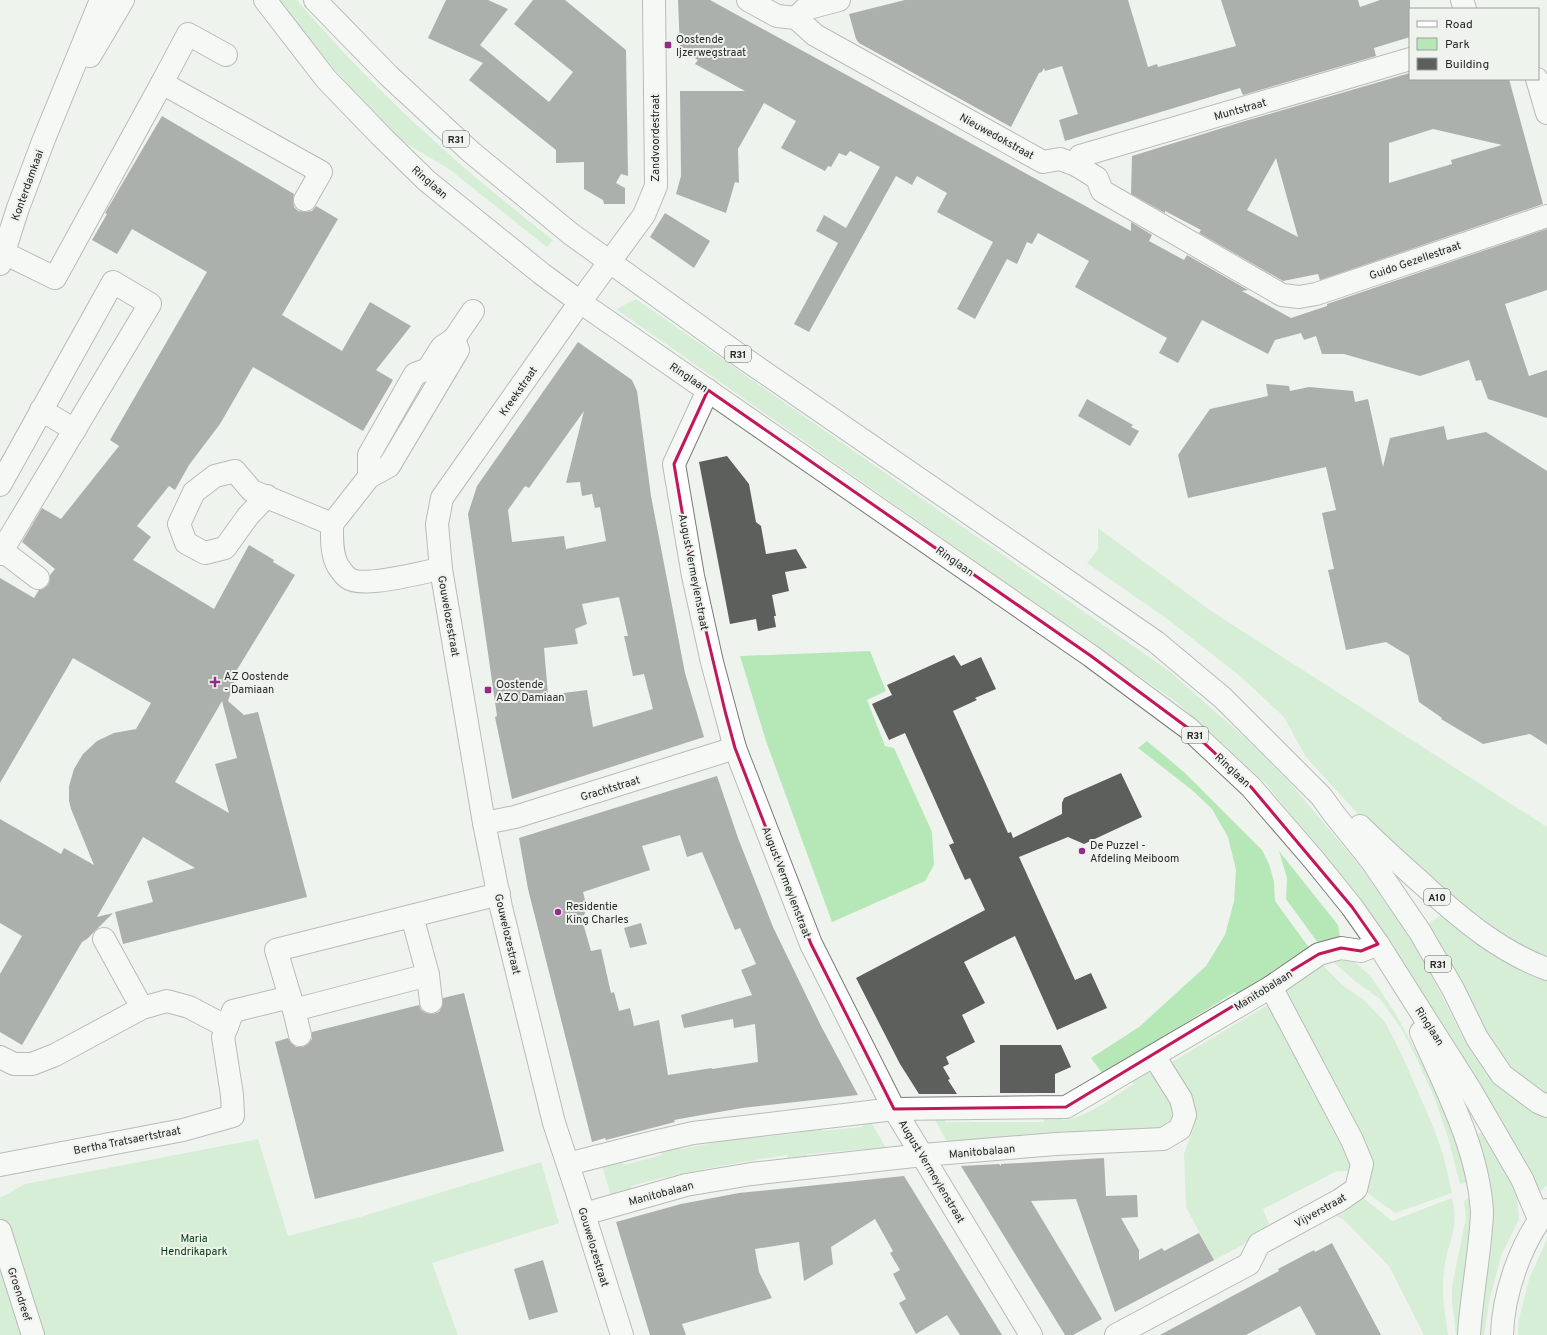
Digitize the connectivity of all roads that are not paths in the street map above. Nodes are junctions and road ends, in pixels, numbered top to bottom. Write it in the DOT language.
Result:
graph roads {
  1 [pos="100,0"];
  2 [pos="123,0"];
  3 [pos="265,0"];
  4 [pos="315,0"];
  5 [pos="654,0"];
  6 [pos="748,0"];
  7 [pos="839,0"];
  8 [pos="796,18"];
  9 [pos="226,55"];
  10 [pos="1409,59"];
  11 [pos="1538,80"];
  12 [pos="162,83"];
  13 [pos="58,108"];
  14 [pos="1547,113"];
  15 [pos="1076,165"];
  16 [pos="305,200"];
  17 [pos="1547,216"];
  18 [pos="2,258"];
  19 [pos="610,262"];
  20 [pos="1282,295"];
  21 [pos="580,302"];
  22 [pos="473,311"];
  23 [pos="708,390"];
  24 [pos="41,410"];
  25 [pos="75,430"];
  26 [pos="0,485"];
  27 [pos="267,496"];
  28 [pos="332,524"];
  29 [pos="437,524"];
  30 [pos="1,551"];
  31 [pos="441,569"];
  32 [pos="38,578"];
  33 [pos="734,748"];
  34 [pos="1321,796"];
  35 [pos="484,822"];
  36 [pos="499,894"];
  37 [pos="412,916"];
  38 [pos="104,939"];
  39 [pos="1378,944"];
  40 [pos="1547,969"];
  41 [pos="428,975"];
  42 [pos="1271,986"];
  43 [pos="1405,988"];
  44 [pos="431,1002"];
  45 [pos="292,1004"];
  46 [pos="142,1008"];
  47 [pos="227,1026"];
  48 [pos="300,1035"];
  49 [pos="0,1056"];
  50 [pos="1154,1056"];
  51 [pos="1547,1106"];
  52 [pos="894,1109"];
  53 [pos="923,1155"];
  54 [pos="568,1164"];
  55 [pos="0,1165"];
  56 [pos="584,1214"];
  57 [pos="1543,1215"];
  58 [pos="0,1231"];
  59 [pos="33,1335"];
  60 [pos="622,1335"];
  61 [pos="1031,1335"];
  62 [pos="1116,1335"];
  63 [pos="1470,1335"];
  64 [pos="1502,1335"];
  1 -- 13 [label="street, Konterdamkaai"];
  2 -- 13 [label="street, Konterdamkaai"];
  3 -- 21 [label="street, Ringlaan / R31"];
  4 -- 19 [label="street, R31"];
  5 -- 19 [label="street, Zandvoordestraat"];
  6 -- 8 [label="street"];
  7 -- 8 [label="street"];
  8 -- 15 [label="street, Nieuwedokstraat"];
  9 -- 12 [label="street"];
  10 -- 15 [label="street, Muntstraat"];
  11 -- 14 [label="street"];
  12 -- 16 [label="street"];
  12 -- 18 [label="street"];
  13 -- 18 [label="street, Konterdamkaai"];
  15 -- 20 [label="street, Nieuwedokstraat"];
  17 -- 20 [label="street, Guido Gezellestraat"];
  19 -- 21 [label="street, Kreekstraat"];
  19 -- 34 [label="street, R31"];
  21 -- 23 [label="street, Ringlaan / R31"];
  21 -- 29 [label="street, Kreekstraat"];
  22 -- 28 [label="street"];
  23 -- 33 [label="street, August Vermeylenstraat"];
  23 -- 39 [label="street, Ringlaan / R31"];
  24 -- 25 [label="street"];
  24 -- 25 [label="street"];
  24 -- 26 [label="street"];
  25 -- 30 [label="street"];
  27 -- 28 [label="street"];
  28 -- 31 [label="street"];
  29 -- 31 [label="street, Gouwelozestraat"];
  30 -- 32 [label="street"];
  31 -- 35 [label="street, Gouwelozestraat"];
  33 -- 35 [label="street, Grachtstraat"];
  33 -- 52 [label="street, August Vermeylenstraat"];
  34 -- 40 [label="street, A10"];
  34 -- 51 [label="street, R31"];
  35 -- 36 [label="street, Gouwelozestraat"];
  36 -- 37 [label="street"];
  36 -- 54 [label="street, Gouwelozestraat"];
  37 -- 41 [label="street"];
  37 -- 45 [label="street"];
  38 -- 46 [label="street"];
  39 -- 42 [label="street, Manitobalaan"];
  39 -- 43 [label="street, Ringlaan / R31"];
  41 -- 44 [label="street"];
  41 -- 45 [label="street"];
  42 -- 50 [label="street, Manitobalaan"];
  42 -- 62 [label="street, Vijverstraat"];
  43 -- 57 [label="street, Ringlaan / R31"];
  43 -- 63 [label="street"];
  45 -- 47 [label="street"];
  45 -- 48 [label="street"];
  46 -- 47 [label="street"];
  46 -- 49 [label="street"];
  47 -- 55 [label="street, Bertha Tratsaertstraat"];
  50 -- 52 [label="street, Manitobalaan"];
  50 -- 53 [label="street, Manitobalaan"];
  52 -- 53 [label="street, August Vermeylenstraat"];
  52 -- 54 [label="street, Manitobalaan"];
  53 -- 56 [label="street, Manitobalaan"];
  53 -- 61 [label="street, August Vermeylenstraat"];
  54 -- 56 [label="street, Gouwelozestraat"];
  56 -- 60 [label="street, Gouwelozestraat"];
  57 -- 64 [label="street, R31"];
  58 -- 59 [label="street, Groendreef"];
}
